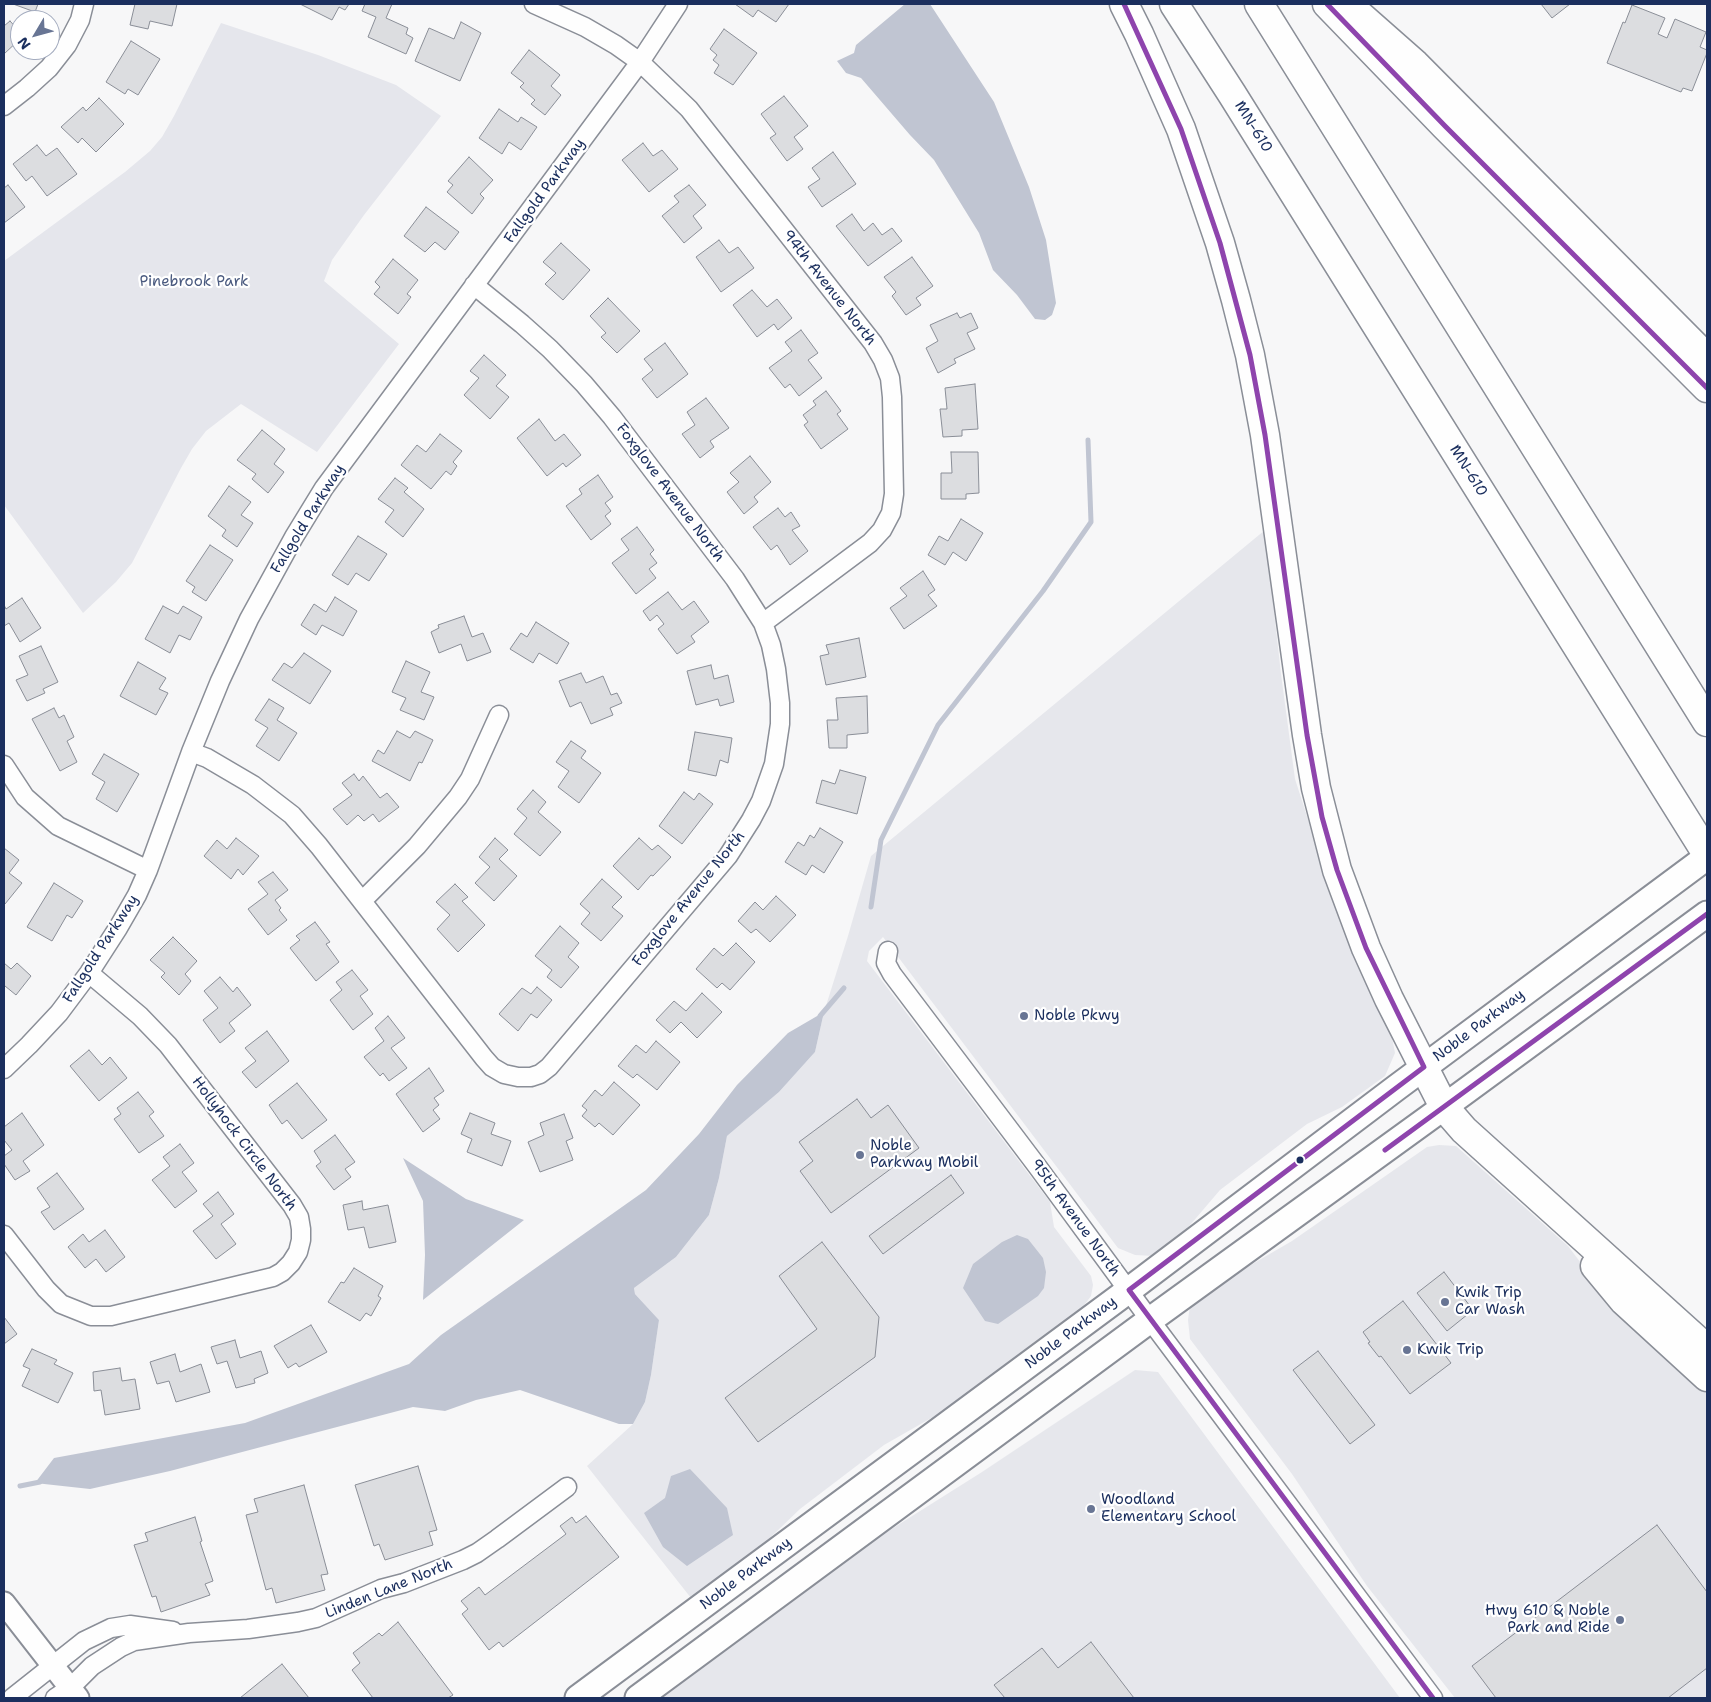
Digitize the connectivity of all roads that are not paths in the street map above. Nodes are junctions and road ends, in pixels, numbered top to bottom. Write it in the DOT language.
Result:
graph roads {
  1 [pos="84,4"];
  2 [pos="534,4"];
  3 [pos="678,4"];
  4 [pos="1124,4"];
  5 [pos="1174,4"];
  6 [pos="1259,4"];
  7 [pos="1327,4"];
  8 [pos="1347,4"];
  9 [pos="640,62"];
  10 [pos="4,106"];
  11 [pos="474,286"];
  12 [pos="1707,358"];
  13 [pos="1707,388"];
  14 [pos="763,623"];
  15 [pos="499,715"];
  16 [pos="1707,722"];
  17 [pos="191,752"];
  18 [pos="4,765"];
  19 [pos="1707,856"];
  20 [pos="148,870"];
  21 [pos="362,901"];
  22 [pos="1701,919"];
  23 [pos="888,951"];
  24 [pos="89,973"];
  25 [pos="1424,1067"];
  26 [pos="4,1069"];
  27 [pos="1444,1107"];
  28 [pos="1563,1219"];
  29 [pos="4,1235"];
  30 [pos="1129,1290"];
  31 [pos="1150,1320"];
  32 [pos="1707,1349"];
  33 [pos="1707,1377"];
  34 [pos="567,1487"];
  35 [pos="4,1603"];
  36 [pos="189,1633"];
  37 [pos="52,1666"];
  38 [pos="67,1695"];
  39 [pos="12,1698"];
  40 [pos="578,1698"];
  41 [pos="638,1698"];
  42 [pos="1433,1698"];
  1 -- 10 [label="street"];
  2 -- 9 [label="street, 94th Avenue North"];
  3 -- 9 [label="street, Fallgold Parkway"];
  4 -- 25 [label="highway"];
  5 -- 19 [label="highway, MN-610"];
  6 -- 16 [label="highway"];
  7 -- 13 [label="highway"];
  8 -- 12 [label="highway"];
  9 -- 11 [label="street, Fallgold Parkway"];
  9 -- 14 [label="street, 94th Avenue North"];
  11 -- 14 [label="street, Foxglove Avenue North"];
  11 -- 17 [label="street, Fallgold Parkway"];
  14 -- 21 [label="street, Foxglove Avenue North"];
  15 -- 21 [label="street"];
  17 -- 20 [label="street, Fallgold Parkway"];
  17 -- 21 [label="street, Foxglove Avenue North"];
  18 -- 20 [label="street"];
  19 -- 25 [label="main road, Noble Parkway"];
  20 -- 24 [label="street, Fallgold Parkway"];
  22 -- 27 [label="main road"];
  23 -- 30 [label="street, 95th Avenue North"];
  24 -- 26 [label="street, Fallgold Parkway"];
  24 -- 29 [label="street, Hollyhock Circle North"];
  25 -- 27 [label="highway"];
  25 -- 30 [label="main road, Noble Parkway"];
  27 -- 28 [label="highway"];
  27 -- 31 [label="main road"];
  28 -- 32 [label="highway"];
  28 -- 33 [label="highway"];
  30 -- 31 [label="street, 95th Avenue North"];
  30 -- 40 [label="main road, Noble Parkway"];
  31 -- 41 [label="main road"];
  31 -- 42 [label="street, 95th Avenue North"];
  34 -- 36 [label="street, Linden Lane North"];
  35 -- 37 [label="street"];
  36 -- 37 [label="street, Linden Lane North"];
  36 -- 38 [label="street, Linden Lane North"];
  37 -- 38 [label="street"];
  37 -- 39 [label="street, Linden Lane North"];
}
